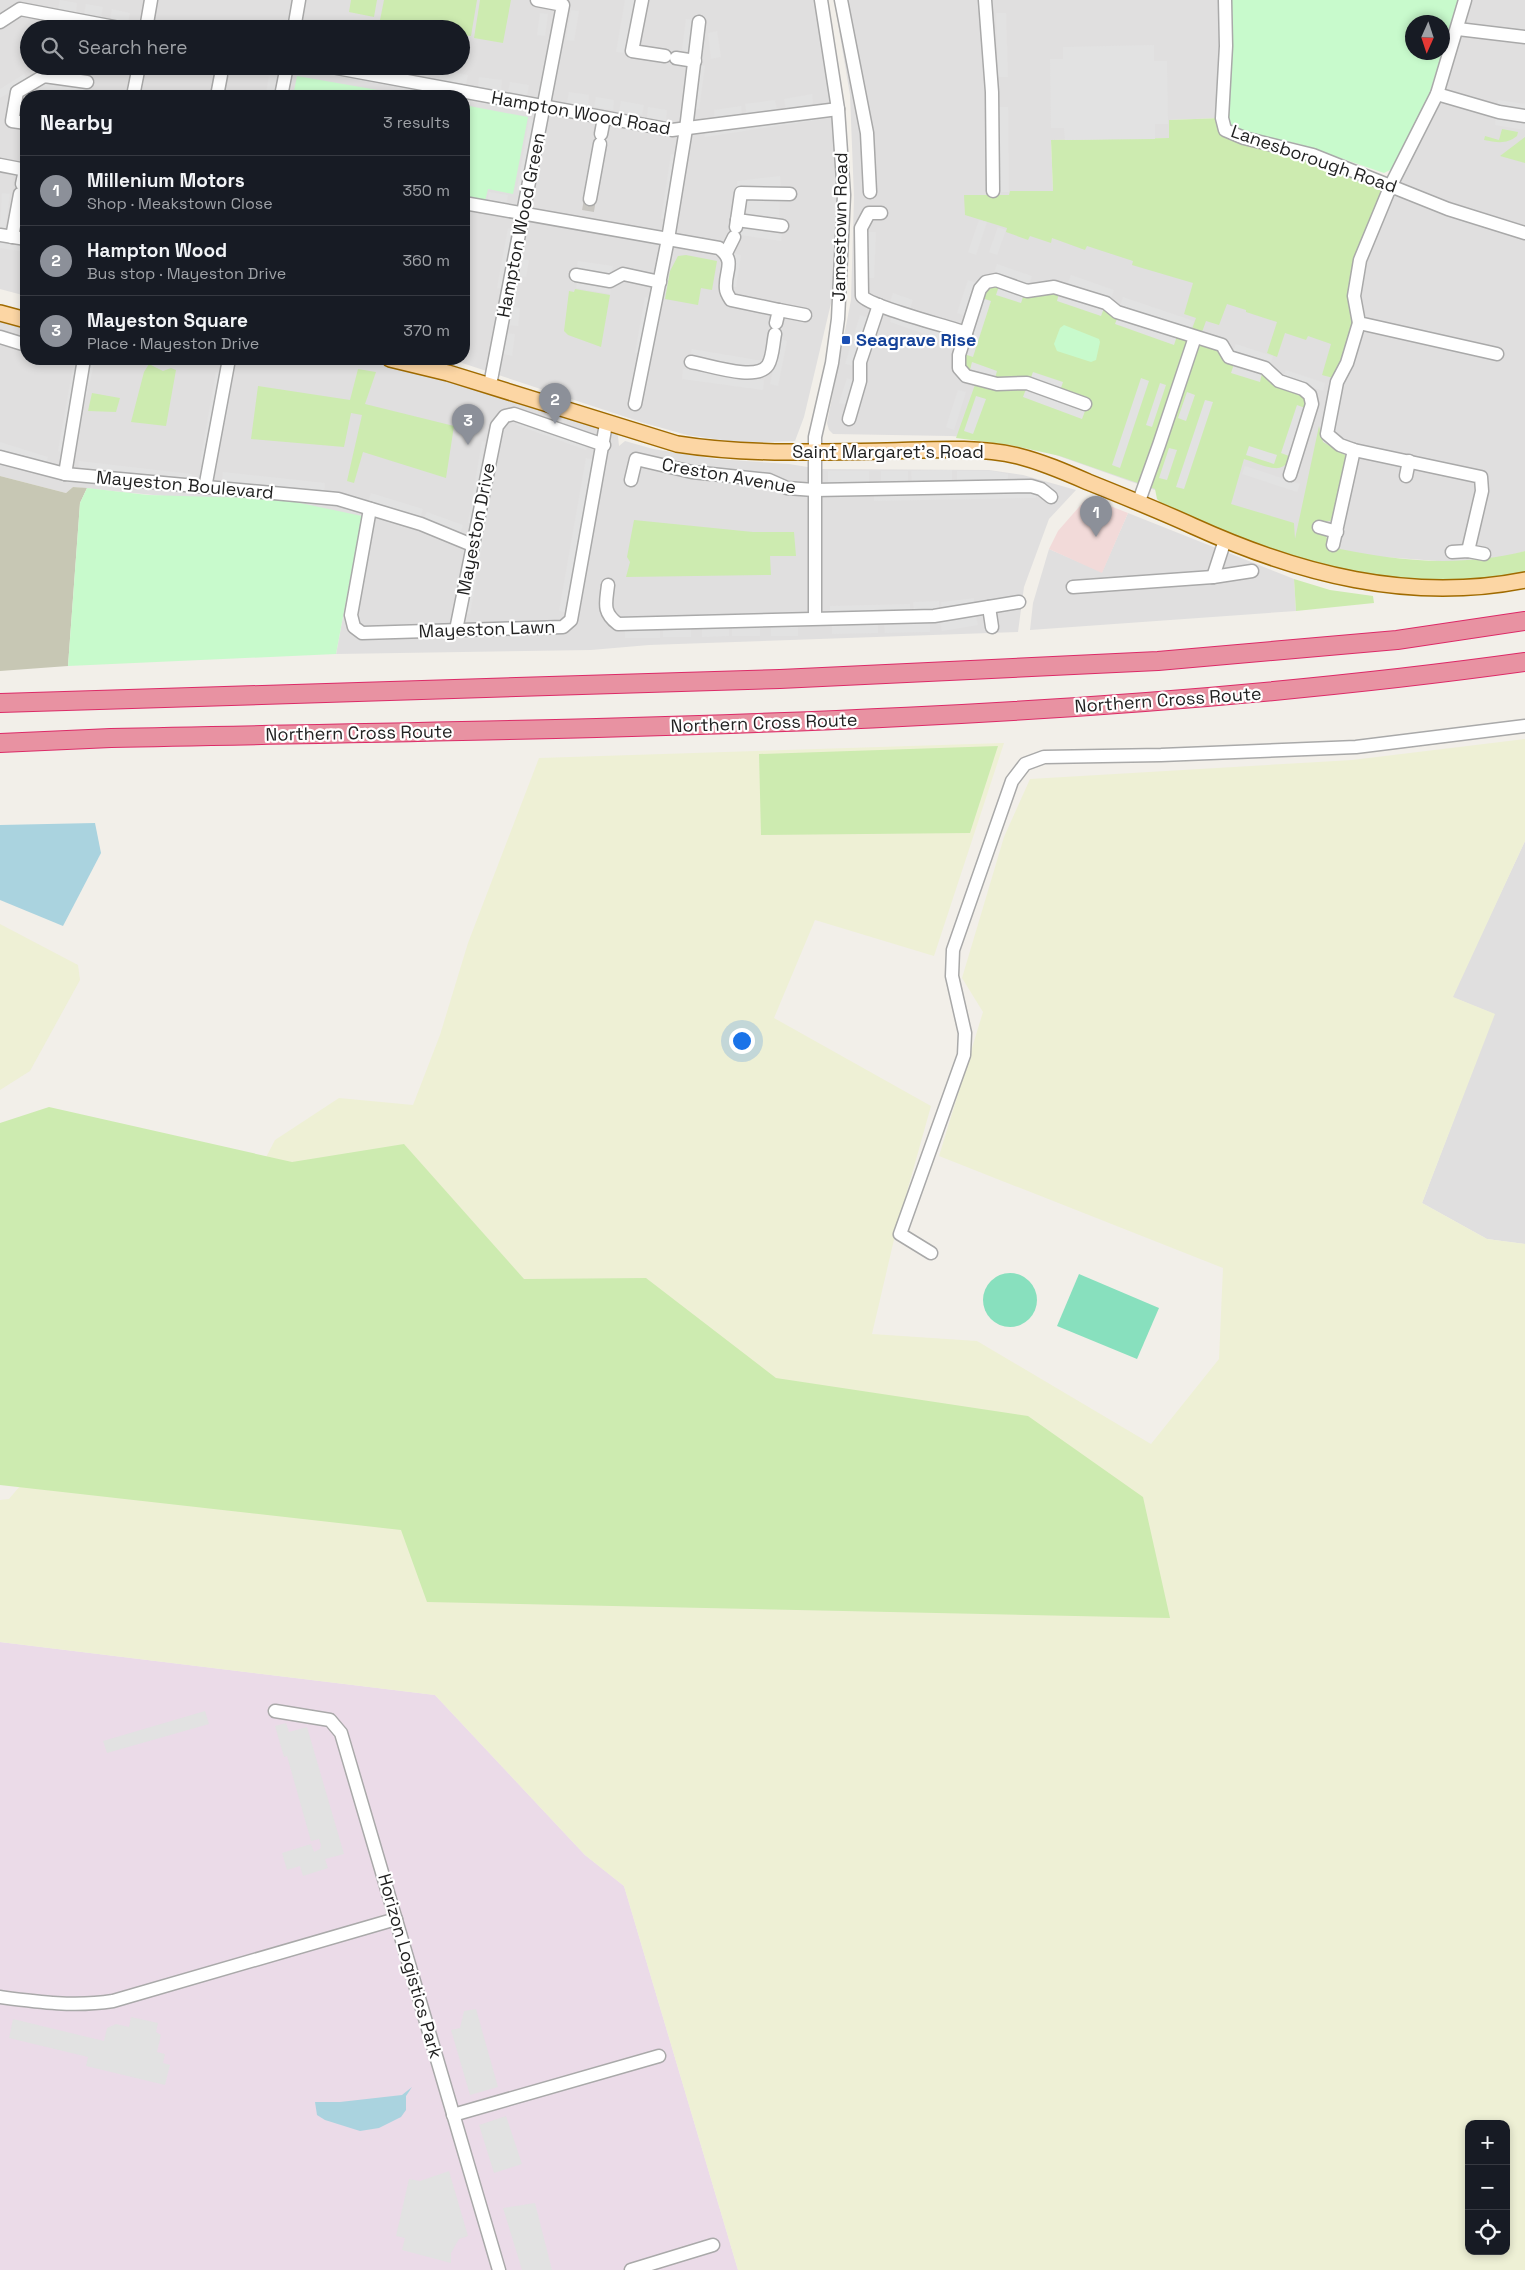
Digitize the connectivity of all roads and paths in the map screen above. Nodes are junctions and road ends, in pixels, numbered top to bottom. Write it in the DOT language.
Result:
graph roads {
  1 [pos="150,0"];
  2 [pos="299,0"];
  3 [pos="537,0"];
  4 [pos="642,0"];
  5 [pos="821,0"];
  6 [pos="840,0"];
  7 [pos="985,0"];
  8 [pos="1225,0"];
  9 [pos="1465,0"];
  10 [pos="34,6"];
  11 [pos="89,20"];
  12 [pos="147,20"];
  13 [pos="296,20"];
  14 [pos="0,22"];
  15 [pos="699,22"];
  16 [pos="1458,29"];
  17 [pos="1525,37"];
  18 [pos="695,61"];
  19 [pos="137,75"];
  20 [pos="221,75"];
  21 [pos="285,75"];
  22 [pos="373,75"];
  23 [pos="87,82"];
  24 [pos="20,90"];
  25 [pos="20,90"];
  26 [pos="134,90"];
  27 [pos="218,90"];
  28 [pos="282,90"];
  29 [pos="451,90"];
  30 [pos="470,94"];
  31 [pos="1437,94"];
  32 [pos="544,108"];
  33 [pos="838,109"];
  34 [pos="1525,116"];
  35 [pos="604,118"];
  36 [pos="20,122"];
  37 [pos="686,129"];
  38 [pos="0,165"];
  39 [pos="20,169"];
  40 [pos="865,184"];
  41 [pos="1391,185"];
  42 [pos="993,191"];
  43 [pos="20,192"];
  44 [pos="790,194"];
  45 [pos="470,204"];
  46 [pos="588,211"];
  47 [pos="881,212"];
  48 [pos="523,214"];
  49 [pos="782,226"];
  50 [pos="736,228"];
  51 [pos="1525,233"];
  52 [pos="6,236"];
  53 [pos="20,238"];
  54 [pos="668,239"];
  55 [pos="726,253"];
  56 [pos="576,275"];
  57 [pos="660,282"];
  58 [pos="879,304"];
  59 [pos="0,313"];
  60 [pos="805,315"];
  61 [pos="20,318"];
  62 [pos="777,322"];
  63 [pos="1359,323"];
  64 [pos="966,333"];
  65 [pos="0,337"];
  66 [pos="1195,337"];
  67 [pos="20,344"];
  68 [pos="1498,354"];
  69 [pos="691,362"];
  70 [pos="83,365"];
  71 [pos="228,365"];
  72 [pos="413,365"];
  73 [pos="490,385"];
  74 [pos="635,404"];
  75 [pos="1085,404"];
  76 [pos="849,419"];
  77 [pos="606,424"];
  78 [pos="604,445"];
  79 [pos="1354,450"];
  80 [pos="815,452"];
  81 [pos="0,456"];
  82 [pos="1409,461"];
  83 [pos="65,474"];
  84 [pos="1290,475"];
  85 [pos="1406,476"];
  86 [pos="631,480"];
  87 [pos="205,488"];
  88 [pos="814,490"];
  89 [pos="1051,497"];
  90 [pos="1139,501"];
  91 [pos="370,510"];
  92 [pos="1319,527"];
  93 [pos="1337,532"];
  94 [pos="1225,540"];
  95 [pos="472,545"];
  96 [pos="1333,545"];
  97 [pos="1468,551"];
  98 [pos="1452,552"];
  99 [pos="1484,554"];
  100 [pos="1252,571"];
  101 [pos="1213,577"];
  102 [pos="1525,580"];
  103 [pos="608,585"];
  104 [pos="1073,587"];
  105 [pos="1019,602"];
  106 [pos="989,607"];
  107 [pos="815,617"];
  108 [pos="1525,622"];
  109 [pos="992,627"];
  110 [pos="456,630"];
  111 [pos="1525,662"];
  112 [pos="0,703"];
  113 [pos="1525,726"];
  114 [pos="0,743"];
  115 [pos="931,1253"];
  116 [pos="275,1712"];
  117 [pos="396,1919"];
  118 [pos="0,1997"];
  119 [pos="659,2056"];
  120 [pos="453,2115"];
  121 [pos="713,2245"];
  122 [pos="499,2270"];
  123 [pos="631,2270"];
  1 -- 12 [label="street"];
  2 -- 13 [label="street"];
  3 -- 32 [label="street, Hampton Wood Green"];
  4 -- 18 [label="street"];
  5 -- 33 [label="street, Jamestown Road"];
  6 -- 40 [label="street"];
  7 -- 42 [label="street"];
  8 -- 41 [label="street, Lanesborough Road"];
  9 -- 16 [label="street"];
  10 -- 11 [label="street"];
  10 -- 14 [label="street"];
  15 -- 18 [label="street"];
  16 -- 17 [label="street"];
  16 -- 31 [label="street"];
  18 -- 37 [label="street"];
  19 -- 26 [label="street"];
  20 -- 27 [label="street"];
  21 -- 28 [label="street"];
  22 -- 29 [label="street, Hampton Wood Road"];
  23 -- 25 [label="street"];
  24 -- 36 [label="street"];
  30 -- 32 [label="street, Hampton Wood Road"];
  31 -- 34 [label="street"];
  31 -- 41 [label="street"];
  32 -- 35 [label="street, Hampton Wood Road"];
  32 -- 48 [label="street, Hampton Wood Green"];
  33 -- 37 [label="street, Hampton Wood Road"];
  33 -- 80 [label="street, Jamestown Road"];
  35 -- 37 [label="street, Hampton Wood Road"];
  35 -- 46 [label="street"];
  37 -- 54 [label="street"];
  38 -- 39 [label="street"];
  41 -- 51 [label="street, Lanesborough Road"];
  41 -- 63 [label="street"];
  43 -- 52 [label="street"];
  44 -- 50 [label="street"];
  45 -- 48 [label="street"];
  46 -- 48 [label="street"];
  46 -- 54 [label="street"];
  47 -- 58 [label="street"];
  48 -- 73 [label="street, Hampton Wood Green"];
  49 -- 50 [label="street"];
  50 -- 55 [label="street"];
  52 -- 53 [label="street"];
  54 -- 55 [label="street"];
  54 -- 57 [label="street"];
  55 -- 62 [label="street"];
  56 -- 57 [label="street"];
  57 -- 74 [label="street"];
  58 -- 64 [label="street"];
  58 -- 76 [label="street"];
  59 -- 61 [label="main road"];
  60 -- 62 [label="street"];
  62 -- 69 [label="street"];
  63 -- 68 [label="street"];
  63 -- 79 [label="street"];
  64 -- 66 [label="street"];
  64 -- 75 [label="street"];
  65 -- 67 [label="street"];
  66 -- 84 [label="street"];
  66 -- 90 [label="street"];
  70 -- 83 [label="street"];
  71 -- 87 [label="street"];
  72 -- 73 [label="main road, Saint Margaret's Road"];
  73 -- 77 [label="main road, Saint Margaret's Road"];
  77 -- 78 [label="street, Mayeston Lawn"];
  77 -- 80 [label="main road, Saint Margaret's Road"];
  78 -- 95 [label="street, Mayeston Drive"];
  78 -- 110 [label="street, Mayeston Lawn"];
  79 -- 82 [label="street"];
  79 -- 93 [label="street"];
  80 -- 88 [label="street, Jamestown Road"];
  80 -- 90 [label="main road, Saint Margaret's Road"];
  81 -- 83 [label="street, Mayeston Boulevard"];
  82 -- 85 [label="street"];
  82 -- 97 [label="street"];
  83 -- 87 [label="street, Mayeston Boulevard"];
  86 -- 88 [label="street, Creston Avenue"];
  87 -- 91 [label="street, Mayeston Boulevard"];
  88 -- 89 [label="street"];
  88 -- 107 [label="street, Jamestown Road"];
  90 -- 94 [label="main road, Saint Margaret's Road"];
  91 -- 95 [label="street, Mayeston Boulevard"];
  91 -- 110 [label="street, Mayeston Lawn"];
  92 -- 93 [label="street"];
  93 -- 96 [label="street"];
  94 -- 101 [label="street"];
  94 -- 102 [label="main road, Saint Margaret's Road"];
  95 -- 110 [label="street, Mayeston Drive"];
  97 -- 98 [label="street"];
  97 -- 99 [label="street"];
  100 -- 101 [label="street"];
  101 -- 104 [label="street"];
  103 -- 107 [label="street"];
  105 -- 106 [label="street"];
  106 -- 107 [label="street"];
  106 -- 109 [label="street"];
  108 -- 112 [label="highway"];
  111 -- 114 [label="highway, Northern Cross Route"];
  113 -- 115 [label="street"];
  116 -- 117 [label="street, Horizon Logistics Park"];
  117 -- 118 [label="street"];
  117 -- 120 [label="street, Horizon Logistics Park"];
  119 -- 120 [label="street"];
  120 -- 122 [label="street, Horizon Logistics Park"];
  121 -- 123 [label="street"];
}
